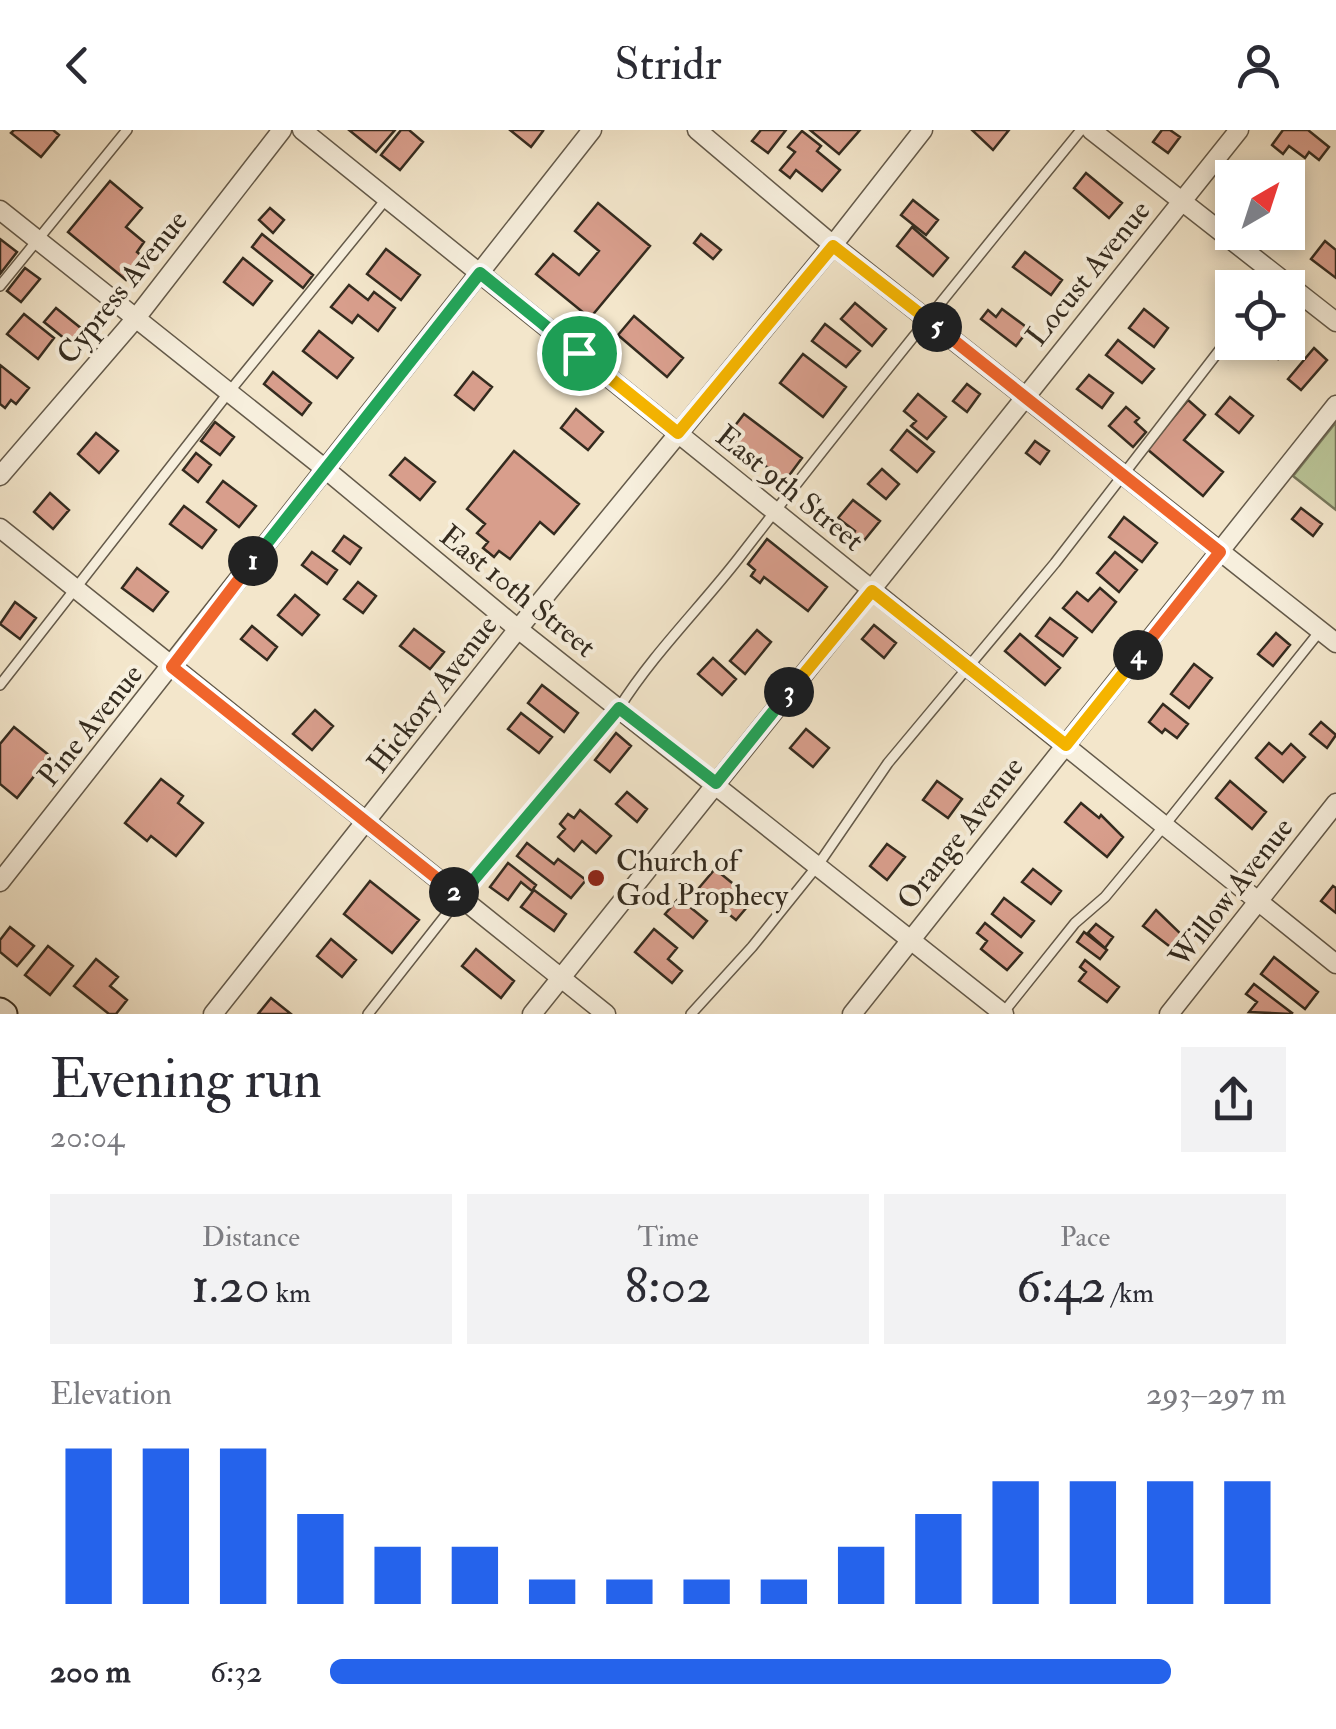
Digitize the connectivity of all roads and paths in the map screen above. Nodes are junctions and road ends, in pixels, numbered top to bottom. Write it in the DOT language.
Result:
graph roads {
  1 [pos="127,130"];
  2 [pos="282,130"];
  3 [pos="302,130"];
  4 [pos="592,130"];
  5 [pos="697,130"];
  6 [pos="923,130"];
  7 [pos="1081,130"];
  8 [pos="1091,130"];
  9 [pos="1239,130"];
  10 [pos="387,198"];
  11 [pos="1181,201"];
  12 [pos="0,210"];
  13 [pos="38,240"];
  14 [pos="833,246"];
  15 [pos="1259,270"];
  16 [pos="480,273"];
  17 [pos="0,286"];
  18 [pos="1305,302"];
  19 [pos="136,318"];
  20 [pos="926,318"];
  21 [pos="1336,322"];
  22 [pos="1215,356"];
  23 [pos="229,392"];
  24 [pos="1025,396"];
  25 [pos="1336,405"];
  26 [pos="678,433"];
  27 [pos="324,468"];
  28 [pos="1124,474"];
  29 [pos="0,476"];
  30 [pos="774,511"];
  31 [pos="0,528"];
  32 [pos="1220,552"];
  33 [pos="76,590"];
  34 [pos="872,591"];
  35 [pos="518,629"];
  36 [pos="1320,631"];
  37 [pos="1336,643"];
  38 [pos="172,667"];
  39 [pos="967,667"];
  40 [pos="0,686"];
  41 [pos="619,708"];
  42 [pos="1066,745"];
  43 [pos="716,783"];
  44 [pos="1336,804"];
  45 [pos="366,822"];
  46 [pos="1164,826"];
  47 [pos="818,865"];
  48 [pos="0,882"];
  49 [pos="460,896"];
  50 [pos="1258,903"];
  51 [pos="911,940"];
  52 [pos="1336,964"];
  53 [pos="561,978"];
  54 [pos="213,1014"];
  55 [pos="368,1014"];
  56 [pos="532,1014"];
  57 [pos="606,1014"];
  58 [pos="691,1014"];
  59 [pos="852,1014"];
  60 [pos="1003,1014"];
  61 [pos="1169,1014"];
  1 -- 13 [label="lane"];
  2 -- 19 [label="street, Cypress Avenue"];
  3 -- 10 [label="street, East 9th Street"];
  4 -- 16 [label="street, Pine Avenue"];
  5 -- 14 [label="street"];
  6 -- 14 [label="street, Hickory Avenue"];
  7 -- 20 [label="lane"];
  8 -- 11 [label="street"];
  9 -- 11 [label="street, Locust Avenue"];
  10 -- 16 [label="street, East 9th Street"];
  10 -- 23 [label="lane"];
  11 -- 15 [label="street"];
  11 -- 24 [label="street, Locust Avenue"];
  12 -- 13 [label="street, East 10th Street"];
  13 -- 17 [label="lane"];
  13 -- 19 [label="street, East 10th Street"];
  14 -- 20 [label="street"];
  14 -- 26 [label="street, Hickory Avenue"];
  16 -- 26 [label="street, East 9th Street"];
  16 -- 27 [label="street, Pine Avenue"];
  18 -- 21 [label="street"];
  19 -- 23 [label="street, East 10th Street"];
  19 -- 29 [label="street, Cypress Avenue"];
  20 -- 24 [label="street"];
  20 -- 30 [label="lane"];
  22 -- 28 [label="lane"];
  23 -- 27 [label="street, East 10th Street"];
  23 -- 33 [label="lane"];
  24 -- 28 [label="street"];
  24 -- 34 [label="street, Locust Avenue"];
  25 -- 32 [label="street, Orange Avenue"];
  26 -- 30 [label="street, East 9th Street"];
  26 -- 35 [label="street, Hickory Avenue"];
  27 -- 35 [label="street, East 10th Street"];
  27 -- 38 [label="street, Pine Avenue"];
  28 -- 32 [label="street"];
  28 -- 39 [label="lane"];
  30 -- 34 [label="street, East 9th Street"];
  30 -- 41 [label="lane"];
  31 -- 33 [label="street"];
  32 -- 36 [label="street"];
  32 -- 42 [label="street, Orange Avenue"];
  33 -- 38 [label="street"];
  33 -- 40 [label="lane"];
  34 -- 39 [label="street, East 9th Street"];
  34 -- 43 [label="street, Locust Avenue"];
  35 -- 41 [label="street, East 10th Street"];
  35 -- 45 [label="street, Hickory Avenue"];
  36 -- 37 [label="street"];
  36 -- 46 [label="lane"];
  38 -- 45 [label="street"];
  38 -- 48 [label="street, Pine Avenue"];
  39 -- 42 [label="street, East 9th Street"];
  39 -- 47 [label="lane"];
  41 -- 43 [label="street, East 10th Street"];
  41 -- 49 [label="lane"];
  42 -- 46 [label="street, East 9th Street"];
  42 -- 51 [label="street, Orange Avenue"];
  43 -- 47 [label="street, East 10th Street"];
  43 -- 53 [label="street, Locust Avenue"];
  44 -- 50 [label="street, Willow Avenue"];
  45 -- 49 [label="street"];
  45 -- 54 [label="street, Hickory Avenue"];
  46 -- 50 [label="street, East 9th Street"];
  46 -- 60 [label="lane"];
  47 -- 51 [label="street, East 10th Street"];
  47 -- 58 [label="lane"];
  49 -- 53 [label="street"];
  49 -- 55 [label="lane"];
  50 -- 52 [label="street, East 9th Street"];
  50 -- 61 [label="street, Willow Avenue"];
  51 -- 59 [label="street, Orange Avenue"];
  51 -- 60 [label="street, East 10th Street"];
  53 -- 56 [label="street, Locust Avenue"];
  53 -- 57 [label="street"];
}
